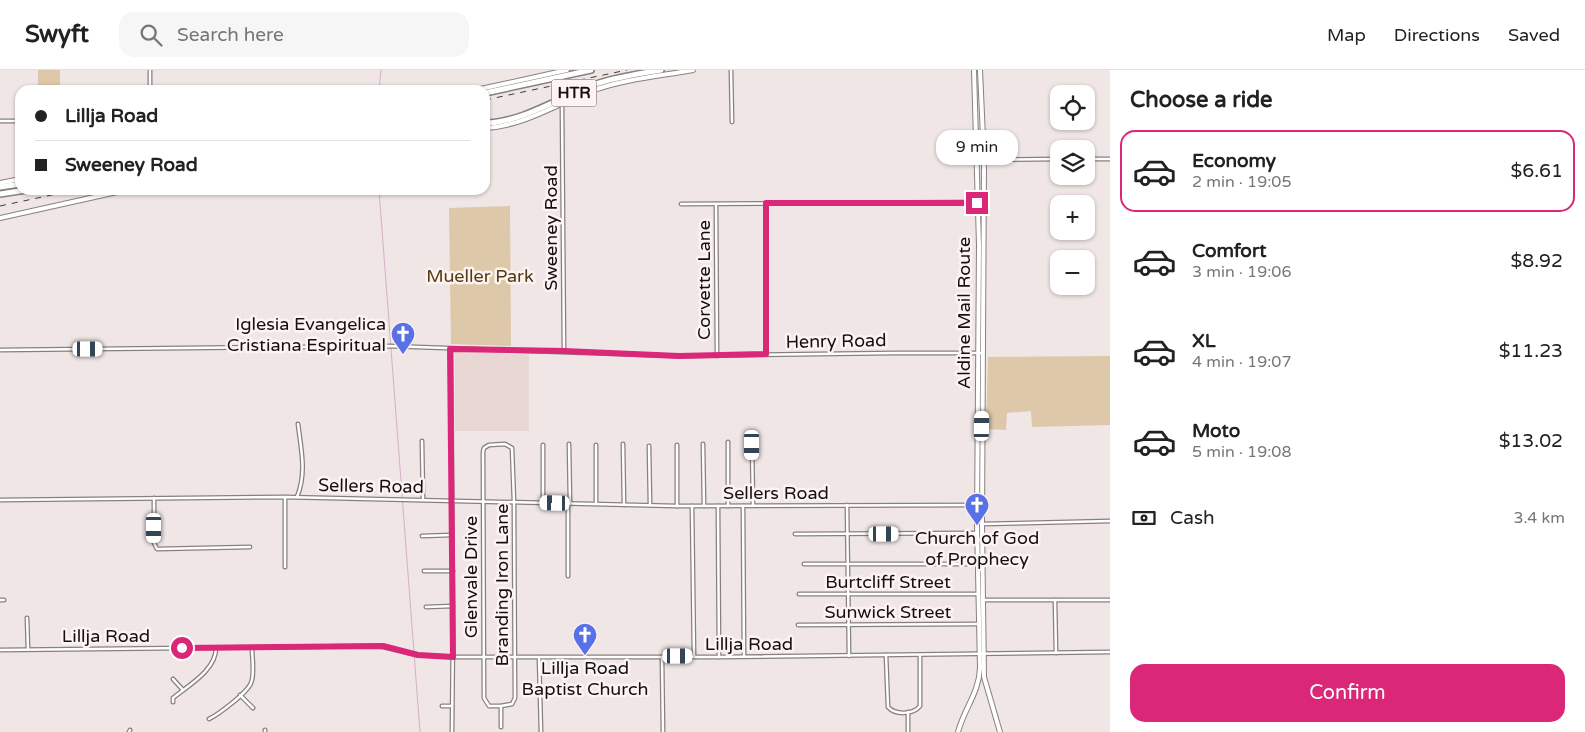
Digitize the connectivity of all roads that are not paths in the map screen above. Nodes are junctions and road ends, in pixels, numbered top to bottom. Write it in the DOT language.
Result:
graph roads {
  1 [pos="150,70"];
  2 [pos="567,70"];
  3 [pos="591,70"];
  4 [pos="661,70"];
  5 [pos="693,70"];
  6 [pos="731,70"];
  7 [pos="974,70"];
  8 [pos="980,70"];
  9 [pos="150,85"];
  10 [pos="490,87"];
  11 [pos="490,92"];
  12 [pos="562,105"];
  13 [pos="981,118"];
  14 [pos="975,119"];
  15 [pos="0,121"];
  16 [pos="15,121"];
  17 [pos="732,122"];
  18 [pos="490,123"];
  19 [pos="490,127"];
  20 [pos="1095,159"];
  21 [pos="1110,159"];
  22 [pos="977,160"];
  23 [pos="984,160"];
  24 [pos="1050,160"];
  25 [pos="15,180"];
  26 [pos="0,183"];
  27 [pos="15,185"];
  28 [pos="0,188"];
  29 [pos="15,192"];
  30 [pos="0,194"];
  31 [pos="104,195"];
  32 [pos="984,202"];
  33 [pos="766,203"];
  34 [pos="977,203"];
  35 [pos="681,204"];
  36 [pos="716,204"];
  37 [pos="0,218"];
  38 [pos="978,220"];
  39 [pos="983,220"];
  40 [pos="981,261"];
  41 [pos="450,349"];
  42 [pos="0,350"];
  43 [pos="564,351"];
  44 [pos="981,353"];
  45 [pos="766,354"];
  46 [pos="717,356"];
  47 [pos="298,424"];
  48 [pos="422,441"];
  49 [pos="728,442"];
  50 [pos="498,444"];
  51 [pos="569,444"];
  52 [pos="596,444"];
  53 [pos="623,444"];
  54 [pos="703,444"];
  55 [pos="543,445"];
  56 [pos="677,445"];
  57 [pos="752,445"];
  58 [pos="649,446"];
  59 [pos="285,497"];
  60 [pos="297,497"];
  61 [pos="154,498"];
  62 [pos="0,500"];
  63 [pos="423,500"];
  64 [pos="452,500"];
  65 [pos="483,501"];
  66 [pos="514,502"];
  67 [pos="543,503"];
  68 [pos="569,503"];
  69 [pos="596,504"];
  70 [pos="980,504"];
  71 [pos="624,505"];
  72 [pos="650,505"];
  73 [pos="847,505"];
  74 [pos="677,506"];
  75 [pos="692,506"];
  76 [pos="704,506"];
  77 [pos="718,506"];
  78 [pos="728,506"];
  79 [pos="743,506"];
  80 [pos="753,506"];
  81 [pos="1110,520"];
  82 [pos="982,524"];
  83 [pos="978,533"];
  84 [pos="795,534"];
  85 [pos="847,534"];
  86 [pos="452,535"];
  87 [pos="422,536"];
  88 [pos="250,547"];
  89 [pos="980,563"];
  90 [pos="804,564"];
  91 [pos="848,564"];
  92 [pos="285,567"];
  93 [pos="424,571"];
  94 [pos="453,571"];
  95 [pos="568,576"];
  96 [pos="799,594"];
  97 [pos="848,594"];
  98 [pos="978,594"];
  99 [pos="0,600"];
  100 [pos="4,600"];
  101 [pos="983,600"];
  102 [pos="1055,600"];
  103 [pos="1110,600"];
  104 [pos="453,606"];
  105 [pos="426,607"];
  106 [pos="27,618"];
  107 [pos="848,624"];
  108 [pos="979,624"];
  109 [pos="798,625"];
  110 [pos="216,648"];
  111 [pos="252,648"];
  112 [pos="28,649"];
  113 [pos="0,650"];
  114 [pos="1110,652"];
  115 [pos="1056,653"];
  116 [pos="981,654"];
  117 [pos="886,655"];
  118 [pos="920,655"];
  119 [pos="694,656"];
  120 [pos="744,656"];
  121 [pos="849,656"];
  122 [pos="453,657"];
  123 [pos="484,657"];
  124 [pos="515,657"];
  125 [pos="539,657"];
  126 [pos="662,657"];
  127 [pos="719,657"];
  128 [pos="173,679"];
  129 [pos="183,690"];
  130 [pos="240,695"];
  131 [pos="172,702"];
  132 [pos="442,706"];
  133 [pos="452,706"];
  134 [pos="501,706"];
  135 [pos="253,708"];
  136 [pos="908,712"];
  137 [pos="209,719"];
  138 [pos="502,727"];
  139 [pos="452,732"];
  140 [pos="541,732"];
  141 [pos="663,732"];
  142 [pos="908,732"];
  143 [pos="958,732"];
  144 [pos="1000,732"];
  1 -- 9 [label="street"];
  2 -- 10 [label="main road"];
  3 -- 11 [label="highway, HTR"];
  4 -- 18 [label="highway, HTR"];
  5 -- 12 [label="main road"];
  6 -- 17 [label="street"];
  7 -- 14 [label="main road, Aldine Mail Route"];
  8 -- 13 [label="main road, Aldine Mail Route"];
  12 -- 19 [label="main road"];
  12 -- 43 [label="street, Sweeney Road"];
  13 -- 14 [label="main road"];
  13 -- 23 [label="main road, Aldine Mail Route"];
  14 -- 22 [label="main road, Aldine Mail Route"];
  15 -- 16 [label="street"];
  20 -- 21 [label="street"];
  22 -- 23 [label="street"];
  22 -- 34 [label="main road, Aldine Mail Route"];
  23 -- 24 [label="street"];
  23 -- 32 [label="main road, Aldine Mail Route"];
  25 -- 26 [label="main road"];
  27 -- 28 [label="highway"];
  29 -- 30 [label="highway"];
  31 -- 37 [label="main road"];
  32 -- 34 [label="street"];
  32 -- 39 [label="main road, Aldine Mail Route"];
  33 -- 34 [label="street"];
  33 -- 36 [label="street"];
  33 -- 45 [label="street"];
  34 -- 38 [label="main road, Aldine Mail Route"];
  35 -- 36 [label="street"];
  36 -- 46 [label="street, Corvette Lane"];
  38 -- 39 [label="main road"];
  38 -- 40 [label="main road, Aldine Mail Route"];
  39 -- 40 [label="main road, Aldine Mail Route"];
  40 -- 44 [label="main road, Aldine Mail Route"];
  41 -- 42 [label="street, Henry Road"];
  41 -- 43 [label="street, Henry Road"];
  41 -- 64 [label="street"];
  43 -- 46 [label="street, Henry Road"];
  44 -- 45 [label="street, Henry Road"];
  44 -- 70 [label="main road, Aldine Mail Route"];
  45 -- 46 [label="street, Henry Road"];
  47 -- 60 [label="street"];
  48 -- 63 [label="street"];
  49 -- 78 [label="street"];
  50 -- 65 [label="street, Glenvale Drive"];
  50 -- 66 [label="street, Branding Iron Lane"];
  51 -- 68 [label="street"];
  52 -- 69 [label="street"];
  53 -- 71 [label="street"];
  54 -- 76 [label="street"];
  55 -- 67 [label="street"];
  56 -- 74 [label="street"];
  57 -- 80 [label="street"];
  58 -- 72 [label="street"];
  59 -- 60 [label="street, Sellers Road"];
  59 -- 61 [label="street, Sellers Road"];
  59 -- 92 [label="street"];
  60 -- 63 [label="street, Sellers Road"];
  61 -- 62 [label="street, Sellers Road"];
  61 -- 88 [label="street"];
  63 -- 64 [label="street, Sellers Road"];
  64 -- 65 [label="street, Sellers Road"];
  64 -- 86 [label="street"];
  65 -- 66 [label="street, Sellers Road"];
  65 -- 123 [label="street, Glenvale Drive"];
  66 -- 67 [label="street, Sellers Road"];
  66 -- 124 [label="street, Branding Iron Lane"];
  67 -- 68 [label="street, Sellers Road"];
  68 -- 69 [label="street, Sellers Road"];
  68 -- 95 [label="street"];
  69 -- 71 [label="street, Sellers Road"];
  70 -- 73 [label="street, Sellers Road"];
  70 -- 82 [label="main road, Aldine Mail Route"];
  70 -- 83 [label="main road, Aldine Mail Route"];
  71 -- 72 [label="street, Sellers Road"];
  72 -- 74 [label="street, Sellers Road"];
  73 -- 80 [label="street, Sellers Road"];
  73 -- 85 [label="street"];
  74 -- 75 [label="street, Sellers Road"];
  75 -- 76 [label="street, Sellers Road"];
  75 -- 119 [label="street"];
  76 -- 77 [label="street, Sellers Road"];
  77 -- 78 [label="street, Sellers Road"];
  77 -- 127 [label="street"];
  78 -- 79 [label="street, Sellers Road"];
  79 -- 80 [label="street, Sellers Road"];
  79 -- 120 [label="street"];
  81 -- 82 [label="street"];
  82 -- 89 [label="main road, Aldine Mail Route"];
  83 -- 85 [label="street"];
  83 -- 89 [label="main road, Aldine Mail Route"];
  84 -- 85 [label="street"];
  85 -- 91 [label="street"];
  86 -- 87 [label="street"];
  86 -- 94 [label="street"];
  89 -- 91 [label="street"];
  89 -- 98 [label="main road, Aldine Mail Route"];
  89 -- 101 [label="main road, Aldine Mail Route"];
  90 -- 91 [label="street"];
  91 -- 97 [label="street"];
  93 -- 94 [label="street"];
  94 -- 104 [label="street"];
  96 -- 97 [label="street, Burtcliff Street"];
  97 -- 98 [label="street, Burtcliff Street"];
  97 -- 107 [label="street"];
  98 -- 108 [label="main road, Aldine Mail Route"];
  99 -- 100 [label="street"];
  101 -- 102 [label="street"];
  101 -- 116 [label="main road, Aldine Mail Route"];
  102 -- 103 [label="street"];
  102 -- 115 [label="street"];
  104 -- 105 [label="street"];
  104 -- 122 [label="street"];
  106 -- 112 [label="street"];
  107 -- 108 [label="street, Sunwick Street"];
  107 -- 109 [label="street, Sunwick Street"];
  107 -- 121 [label="street"];
  108 -- 116 [label="main road, Aldine Mail Route"];
  110 -- 111 [label="street, Lillja Road"];
  110 -- 112 [label="street, Lillja Road"];
  110 -- 129 [label="street"];
  111 -- 122 [label="street, Lillja Road"];
  111 -- 130 [label="street"];
  112 -- 113 [label="street, Lillja Road"];
  114 -- 115 [label="street, Lillja Road"];
  115 -- 116 [label="street, Lillja Road"];
  116 -- 118 [label="street, Lillja Road"];
  116 -- 143 [label="main road, Aldine Mail Route"];
  116 -- 144 [label="main road, Aldine Mail Route"];
  117 -- 118 [label="street, Lillja Road"];
  117 -- 121 [label="street, Lillja Road"];
  117 -- 136 [label="street"];
  118 -- 136 [label="street"];
  119 -- 126 [label="street, Lillja Road"];
  119 -- 127 [label="street, Lillja Road"];
  120 -- 121 [label="street, Lillja Road"];
  120 -- 127 [label="street, Lillja Road"];
  122 -- 123 [label="street, Lillja Road"];
  122 -- 133 [label="street"];
  123 -- 124 [label="street, Lillja Road"];
  123 -- 134 [label="street, Glenvale Drive"];
  124 -- 125 [label="street, Lillja Road"];
  124 -- 134 [label="street, Branding Iron Lane"];
  125 -- 126 [label="street, Lillja Road"];
  125 -- 140 [label="street"];
  126 -- 141 [label="street"];
  128 -- 129 [label="street"];
  129 -- 131 [label="street"];
  130 -- 135 [label="street"];
  130 -- 137 [label="street"];
  132 -- 133 [label="street"];
  133 -- 139 [label="street"];
  134 -- 138 [label="street"];
  136 -- 142 [label="street"];
}
